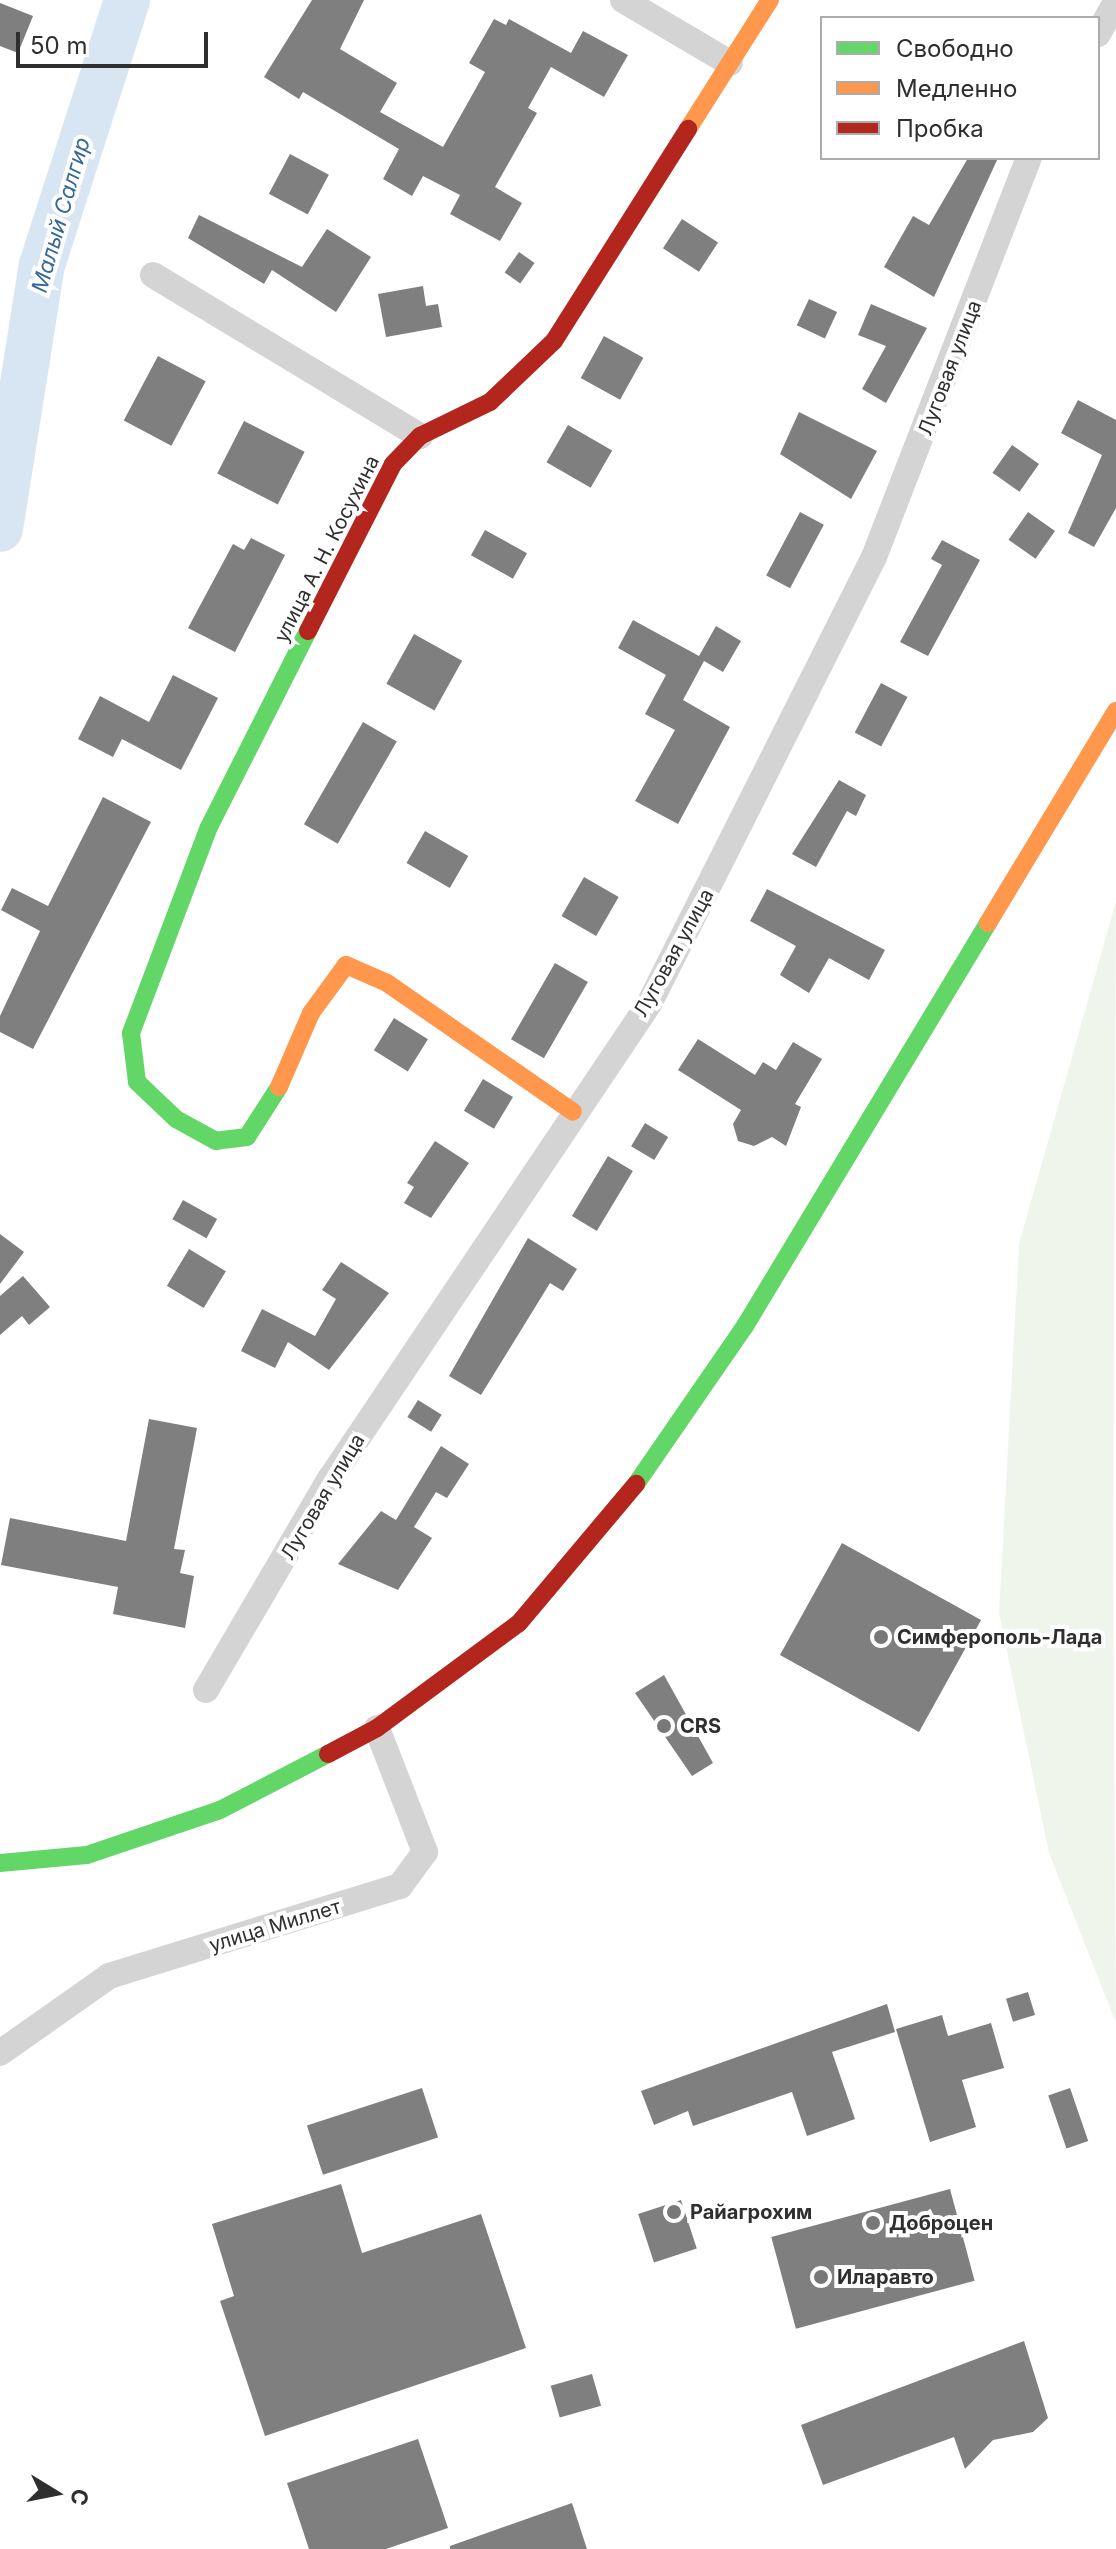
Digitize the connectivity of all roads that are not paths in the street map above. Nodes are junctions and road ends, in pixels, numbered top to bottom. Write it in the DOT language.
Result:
graph roads {
  1 [pos="623,0"];
  2 [pos="770,0"];
  3 [pos="1116,2"];
  4 [pos="1100,30"];
  5 [pos="730,63"];
  6 [pos="1028,160"];
  7 [pos="153,275"];
  8 [pos="420,436"];
  9 [pos="1116,711"];
  10 [pos="573,1112"];
  11 [pos="206,1690"];
  12 [pos="377,1728"];
  13 [pos="0,1863"];
  14 [pos="0,2053"];
  1 -- 5 [label="street"];
  2 -- 5 [label="street, улица А. Н. Косухина"];
  3 -- 4 [label="street"];
  5 -- 8 [label="street, улица А. Н. Косухина"];
  6 -- 10 [label="street, Луговая улица"];
  7 -- 8 [label="street"];
  8 -- 10 [label="street, улица А. Н. Косухина"];
  9 -- 12 [label="street"];
  10 -- 11 [label="street, Луговая улица"];
  12 -- 13 [label="street"];
  12 -- 14 [label="street, улица Миллет"];
}
